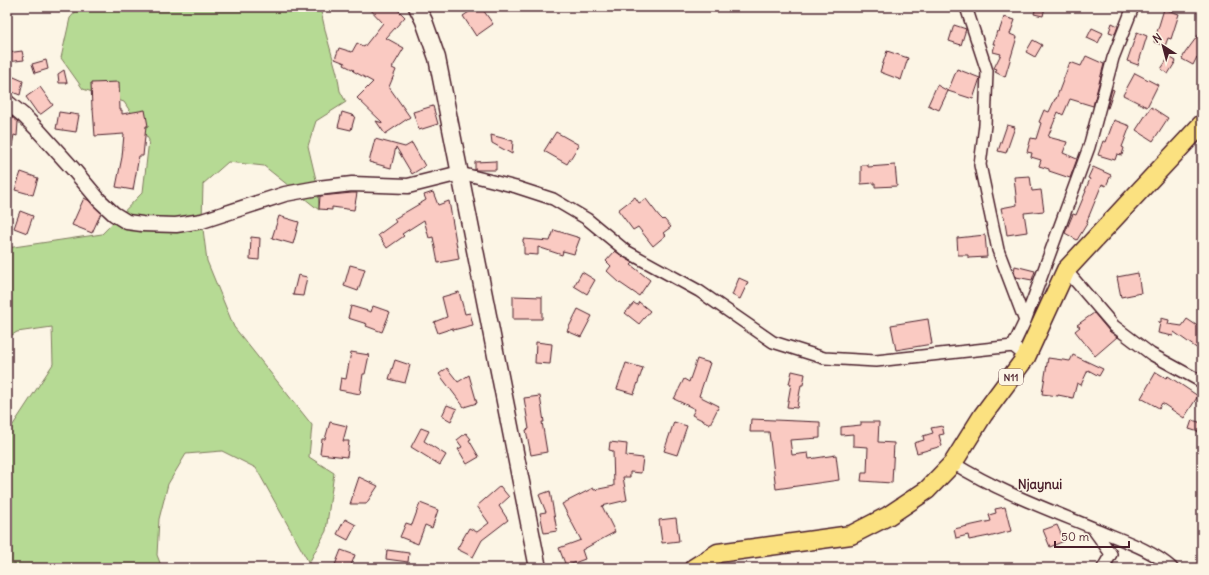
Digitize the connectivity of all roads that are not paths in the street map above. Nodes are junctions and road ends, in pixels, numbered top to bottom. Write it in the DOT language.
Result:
graph roads {
  1 [pos="417,7"];
  2 [pos="966,7"];
  3 [pos="1132,7"];
  4 [pos="7,102"];
  5 [pos="1202,124"];
  6 [pos="460,173"];
  7 [pos="1066,270"];
  8 [pos="1025,321"];
  9 [pos="1019,351"];
  10 [pos="1202,382"];
  11 [pos="953,463"];
  12 [pos="1093,528"];
  13 [pos="538,568"];
  14 [pos="694,568"];
  15 [pos="1103,568"];
  16 [pos="1172,568"];
  1 -- 6 [label="main road"];
  2 -- 8 [label="street"];
  3 -- 8 [label="street"];
  4 -- 6 [label="street"];
  5 -- 7 [label="highway, N11"];
  6 -- 9 [label="street"];
  6 -- 13 [label="main road"];
  7 -- 9 [label="highway, N11"];
  7 -- 10 [label="street"];
  8 -- 9 [label="street"];
  9 -- 11 [label="highway, N11"];
  11 -- 12 [label="street"];
  11 -- 14 [label="highway, N11"];
  12 -- 15 [label="street"];
  12 -- 16 [label="street"];
}
